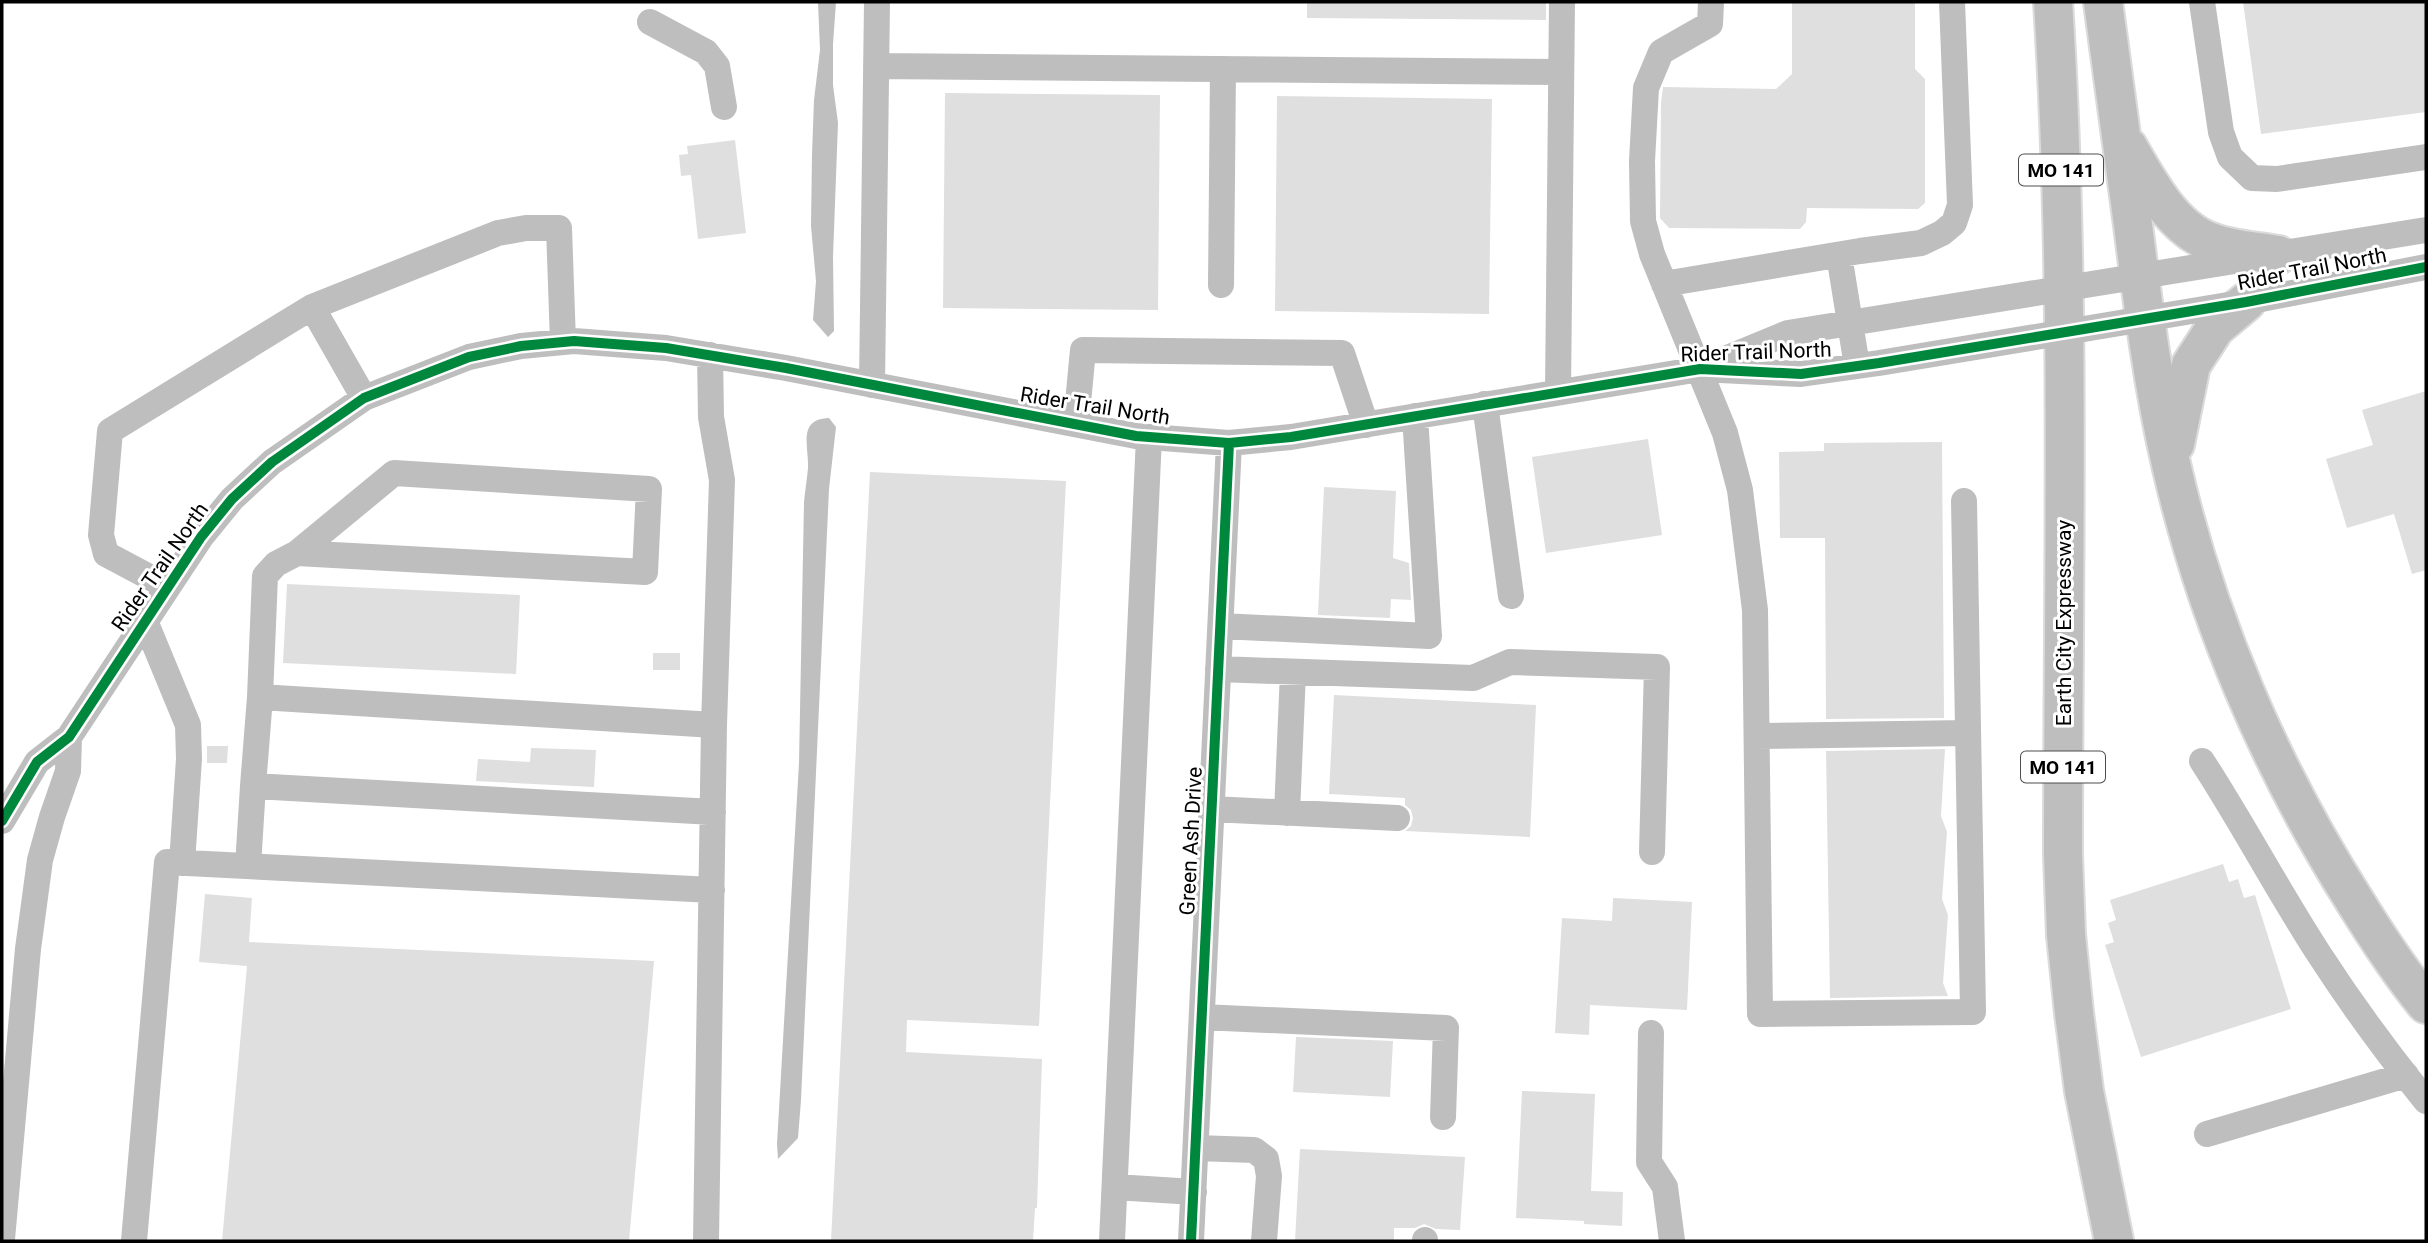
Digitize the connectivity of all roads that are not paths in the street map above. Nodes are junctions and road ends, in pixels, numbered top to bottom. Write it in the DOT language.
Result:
graph roads {
  1 [pos="877,2"];
  2 [pos="1562,2"];
  3 [pos="1711,2"];
  4 [pos="1952,2"];
  5 [pos="2053,2"];
  6 [pos="2103,2"];
  7 [pos="2202,2"];
  8 [pos="650,22"];
  9 [pos="876,66"];
  10 [pos="1223,69"];
  11 [pos="1561,72"];
  12 [pos="724,107"];
  13 [pos="2120,134"];
  14 [pos="2426,157"];
  15 [pos="2426,230"];
  16 [pos="1839,255"];
  17 [pos="2278,255"];
  18 [pos="2426,267"];
  19 [pos="2139,276"];
  20 [pos="1664,284"];
  21 [pos="1221,285"];
  22 [pos="2064,288"];
  23 [pos="2246,302"];
  24 [pos="312,307"];
  25 [pos="2146,318"];
  26 [pos="1850,324"];
  27 [pos="2065,331"];
  28 [pos="563,342"];
  29 [pos="710,355"];
  30 [pos="1857,366"];
  31 [pos="1700,369"];
  32 [pos="872,385"];
  33 [pos="1558,392"];
  34 [pos="363,398"];
  35 [pos="1485,404"];
  36 [pos="1415,416"];
  37 [pos="1076,424"];
  38 [pos="1366,425"];
  39 [pos="1149,437"];
  40 [pos="1229,443"];
  41 [pos="2172,467"];
  42 [pos="1964,501"];
  43 [pos="297,553"];
  44 [pos="167,587"];
  45 [pos="1511,596"];
  46 [pos="145,621"];
  47 [pos="1221,626"];
  48 [pos="1219,669"];
  49 [pos="1293,672"];
  50 [pos="260,697"];
  51 [pos="715,725"];
  52 [pos="1968,733"];
  53 [pos="1757,736"];
  54 [pos="69,737"];
  55 [pos="2202,761"];
  56 [pos="253,786"];
  57 [pos="1212,809"];
  58 [pos="713,812"];
  59 [pos="1287,813"];
  60 [pos="1397,818"];
  61 [pos="2,821"];
  62 [pos="1652,852"];
  63 [pos="182,863"];
  64 [pos="248,866"];
  65 [pos="712,890"];
  66 [pos="2426,1004"];
  67 [pos="1202,1017"];
  68 [pos="1651,1033"];
  69 [pos="2406,1075"];
  70 [pos="2426,1101"];
  71 [pos="1443,1117"];
  72 [pos="2207,1134"];
  73 [pos="1196,1148"];
  74 [pos="1115,1187"];
  75 [pos="1194,1192"];
  76 [pos="2,1239"];
  77 [pos="134,1241"];
  78 [pos="706,1241"];
  79 [pos="1112,1241"];
  80 [pos="1191,1241"];
  81 [pos="1264,1241"];
  82 [pos="1672,1241"];
  83 [pos="2114,1241"];
  1 -- 9 [label="street"];
  2 -- 11 [label="street"];
  3 -- 20 [label="street"];
  4 -- 16 [label="street"];
  5 -- 22 [label="highway, Earth City Expressway / MO 141"];
  6 -- 13 [label="highway, MO 141"];
  7 -- 14 [label="street"];
  8 -- 12 [label="street"];
  9 -- 10 [label="street"];
  9 -- 32 [label="street"];
  10 -- 11 [label="street"];
  10 -- 21 [label="street"];
  11 -- 33 [label="street"];
  13 -- 17 [label="highway"];
  13 -- 19 [label="highway, MO 141"];
  15 -- 17 [label="street, Rider Trail North"];
  16 -- 20 [label="street"];
  16 -- 26 [label="street"];
  17 -- 19 [label="street, Rider Trail North"];
  18 -- 23 [label="street, Rider Trail North"];
  19 -- 22 [label="street, Rider Trail North"];
  19 -- 25 [label="highway, MO 141"];
  20 -- 31 [label="street"];
  22 -- 26 [label="street, Rider Trail North"];
  22 -- 27 [label="highway, Earth City Expressway / MO 141"];
  23 -- 25 [label="street, Rider Trail North"];
  23 -- 41 [label="highway"];
  24 -- 28 [label="street"];
  24 -- 34 [label="street"];
  24 -- 44 [label="street"];
  25 -- 27 [label="street, Rider Trail North"];
  25 -- 41 [label="highway, MO 141"];
  26 -- 30 [label="street"];
  26 -- 31 [label="street, Rider Trail North"];
  27 -- 30 [label="street, Rider Trail North"];
  27 -- 83 [label="highway, Earth City Expressway / MO 141"];
  28 -- 29 [label="street, Rider Trail North"];
  28 -- 34 [label="street, Rider Trail North"];
  29 -- 32 [label="street, Rider Trail North"];
  29 -- 51 [label="street"];
  30 -- 31 [label="street, Rider Trail North"];
  31 -- 33 [label="street, Rider Trail North"];
  31 -- 53 [label="street"];
  32 -- 37 [label="street, Rider Trail North"];
  33 -- 35 [label="street, Rider Trail North"];
  34 -- 44 [label="street, Rider Trail North"];
  35 -- 36 [label="street, Rider Trail North"];
  35 -- 45 [label="street"];
  36 -- 38 [label="street, Rider Trail North"];
  36 -- 47 [label="street"];
  37 -- 38 [label="street"];
  37 -- 39 [label="street, Rider Trail North"];
  38 -- 40 [label="street, Rider Trail North"];
  39 -- 40 [label="street, Rider Trail North"];
  39 -- 74 [label="street"];
  40 -- 47 [label="street, Green Ash Drive"];
  41 -- 66 [label="highway, MO 141"];
  42 -- 52 [label="street"];
  43 -- 43 [label="street"];
  43 -- 50 [label="street"];
  44 -- 46 [label="street, Rider Trail North"];
  46 -- 54 [label="street, Rider Trail North"];
  46 -- 63 [label="street"];
  47 -- 48 [label="street, Green Ash Drive"];
  48 -- 49 [label="street"];
  48 -- 57 [label="street, Green Ash Drive"];
  49 -- 59 [label="street"];
  49 -- 62 [label="street"];
  50 -- 51 [label="street"];
  50 -- 56 [label="street"];
  51 -- 58 [label="street"];
  52 -- 53 [label="street"];
  52 -- 53 [label="street"];
  54 -- 61 [label="street, Rider Trail North"];
  54 -- 76 [label="street"];
  55 -- 69 [label="street"];
  56 -- 58 [label="street"];
  56 -- 64 [label="street"];
  57 -- 59 [label="street"];
  57 -- 67 [label="street, Green Ash Drive"];
  58 -- 65 [label="street"];
  59 -- 60 [label="street"];
  63 -- 64 [label="street"];
  63 -- 77 [label="street"];
  64 -- 65 [label="street"];
  65 -- 78 [label="street"];
  67 -- 71 [label="street"];
  67 -- 73 [label="street, Green Ash Drive"];
  68 -- 82 [label="street"];
  69 -- 70 [label="street"];
  69 -- 72 [label="street"];
  73 -- 75 [label="street, Green Ash Drive"];
  73 -- 81 [label="street"];
  74 -- 75 [label="street"];
  74 -- 79 [label="street"];
  75 -- 80 [label="street, Green Ash Drive"];
}
